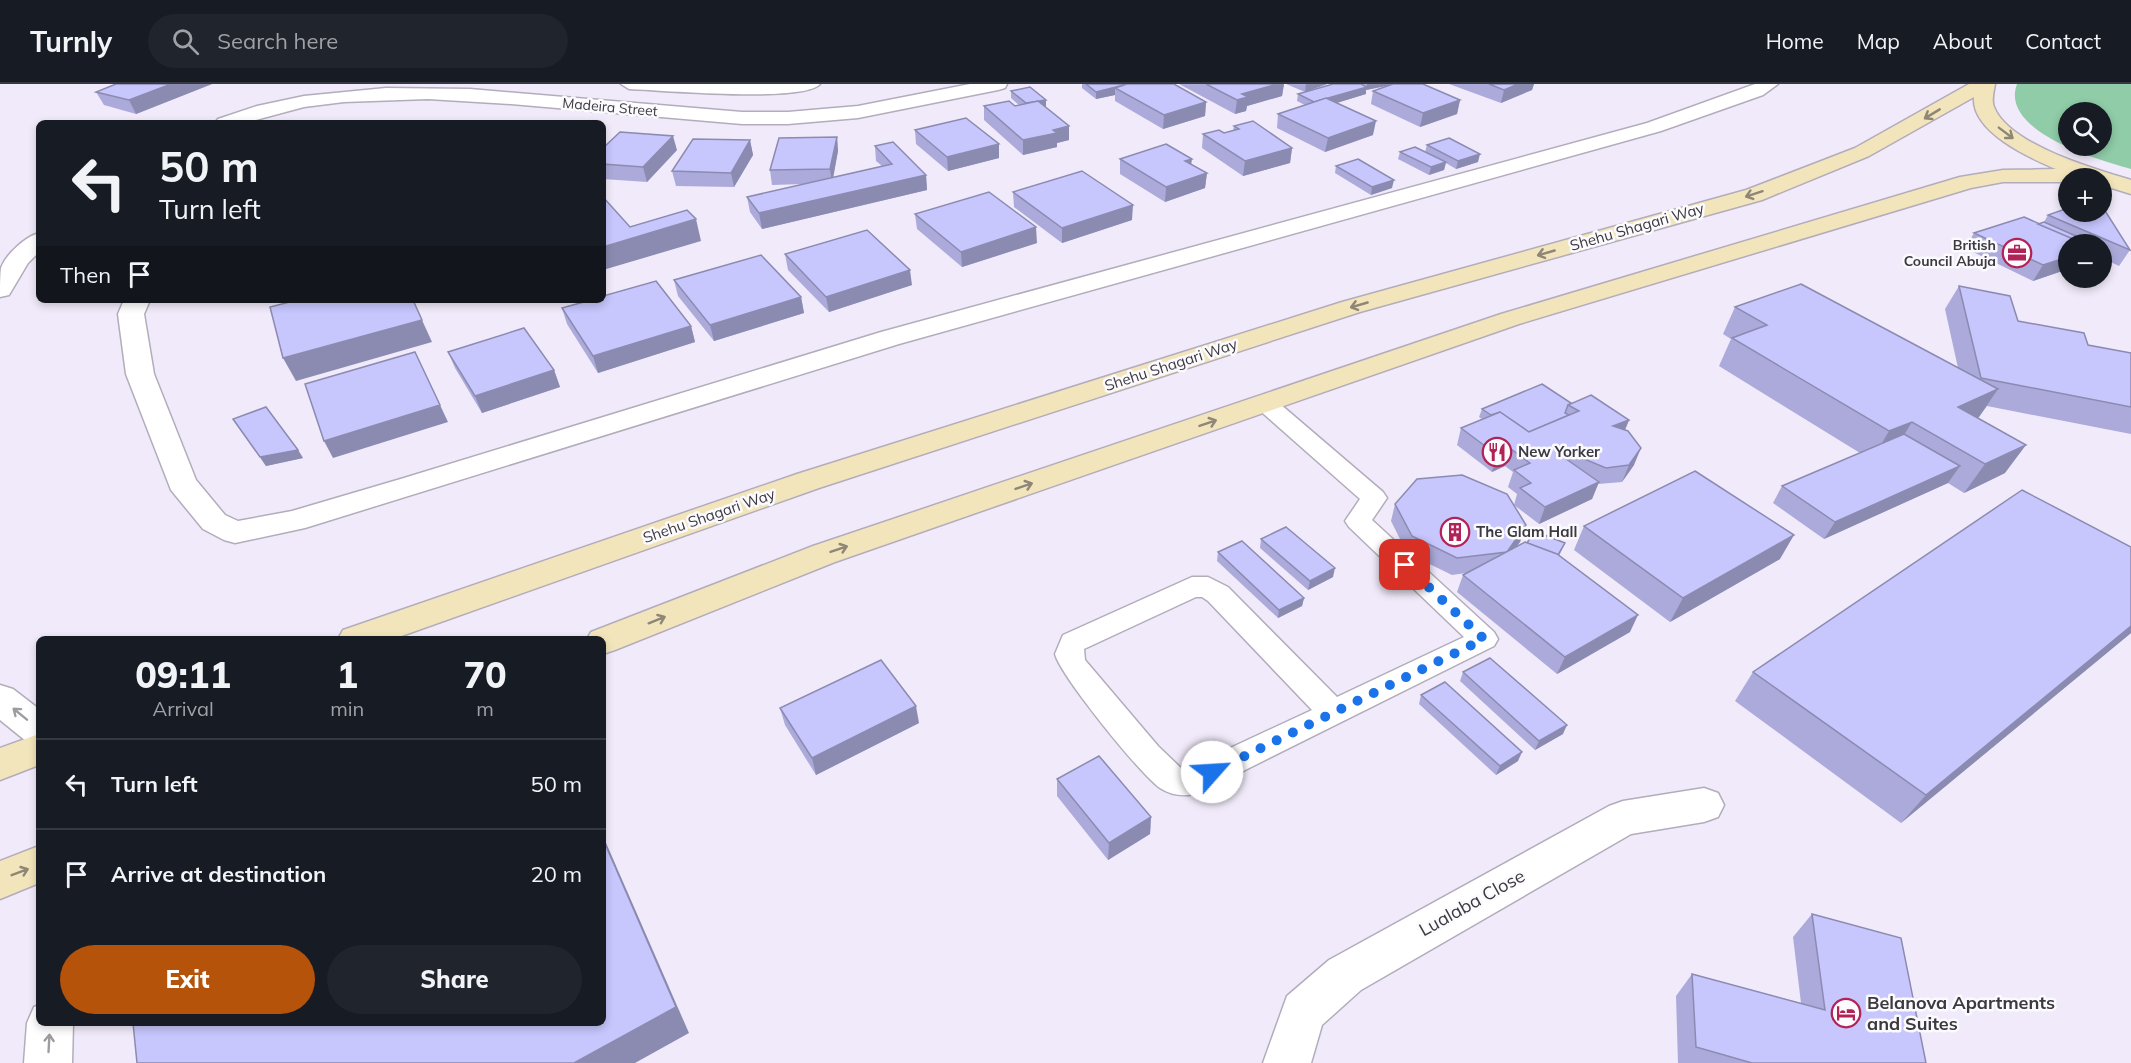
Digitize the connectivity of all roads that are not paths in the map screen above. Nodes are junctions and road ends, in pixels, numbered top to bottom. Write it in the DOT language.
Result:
graph roads {
  1 [pos="629,84"];
  2 [pos="812,84"];
  3 [pos="998,84"];
  4 [pos="1769,84"];
  5 [pos="1984,84"];
  6 [pos="284,100"];
  7 [pos="621,109"];
  8 [pos="233,120"];
  9 [pos="296,120"];
  10 [pos="606,124"];
  11 [pos="2073,168"];
  12 [pos="2058,175"];
  13 [pos="2112,182"];
  14 [pos="2131,187"];
  15 [pos="36,243"];
  16 [pos="0,290"];
  17 [pos="136,303"];
  18 [pos="1265,403"];
  19 [pos="364,636"];
  20 [pos="606,640"];
  21 [pos="0,699"];
  22 [pos="1334,713"];
  23 [pos="36,728"];
  24 [pos="36,750"];
  25 [pos="0,764"];
  26 [pos="1704,805"];
  27 [pos="36,865"];
  28 [pos="0,880"];
  29 [pos="50,1026"];
  30 [pos="48,1063"];
  31 [pos="1287,1063"];
  1 -- 2 [label="lane"];
  3 -- 7 [label="street, Madeira Street"];
  4 -- 17 [label="street"];
  5 -- 11 [label="main road, one-way"];
  5 -- 19 [label="main road, Shehu Shagari Way, one-way"];
  6 -- 7 [label="street, Madeira Street"];
  6 -- 8 [label="street, Madeira Street"];
  6 -- 9 [label="street"];
  7 -- 10 [label="street"];
  12 -- 18 [label="main road"];
  13 -- 14 [label="main road"];
  15 -- 16 [label="street"];
  20 -- 18 [label="main road, one-way"];
  18 -- 22 [label="lane"];
  23 -- 21 [label="street, one-way"];
  22 -- 22 [label="lane"];
  24 -- 25 [label="main road"];
  26 -- 31 [label="street, Lualaba Close"];
  28 -- 27 [label="main road, one-way"];
  30 -- 29 [label="street, one-way"];
}
